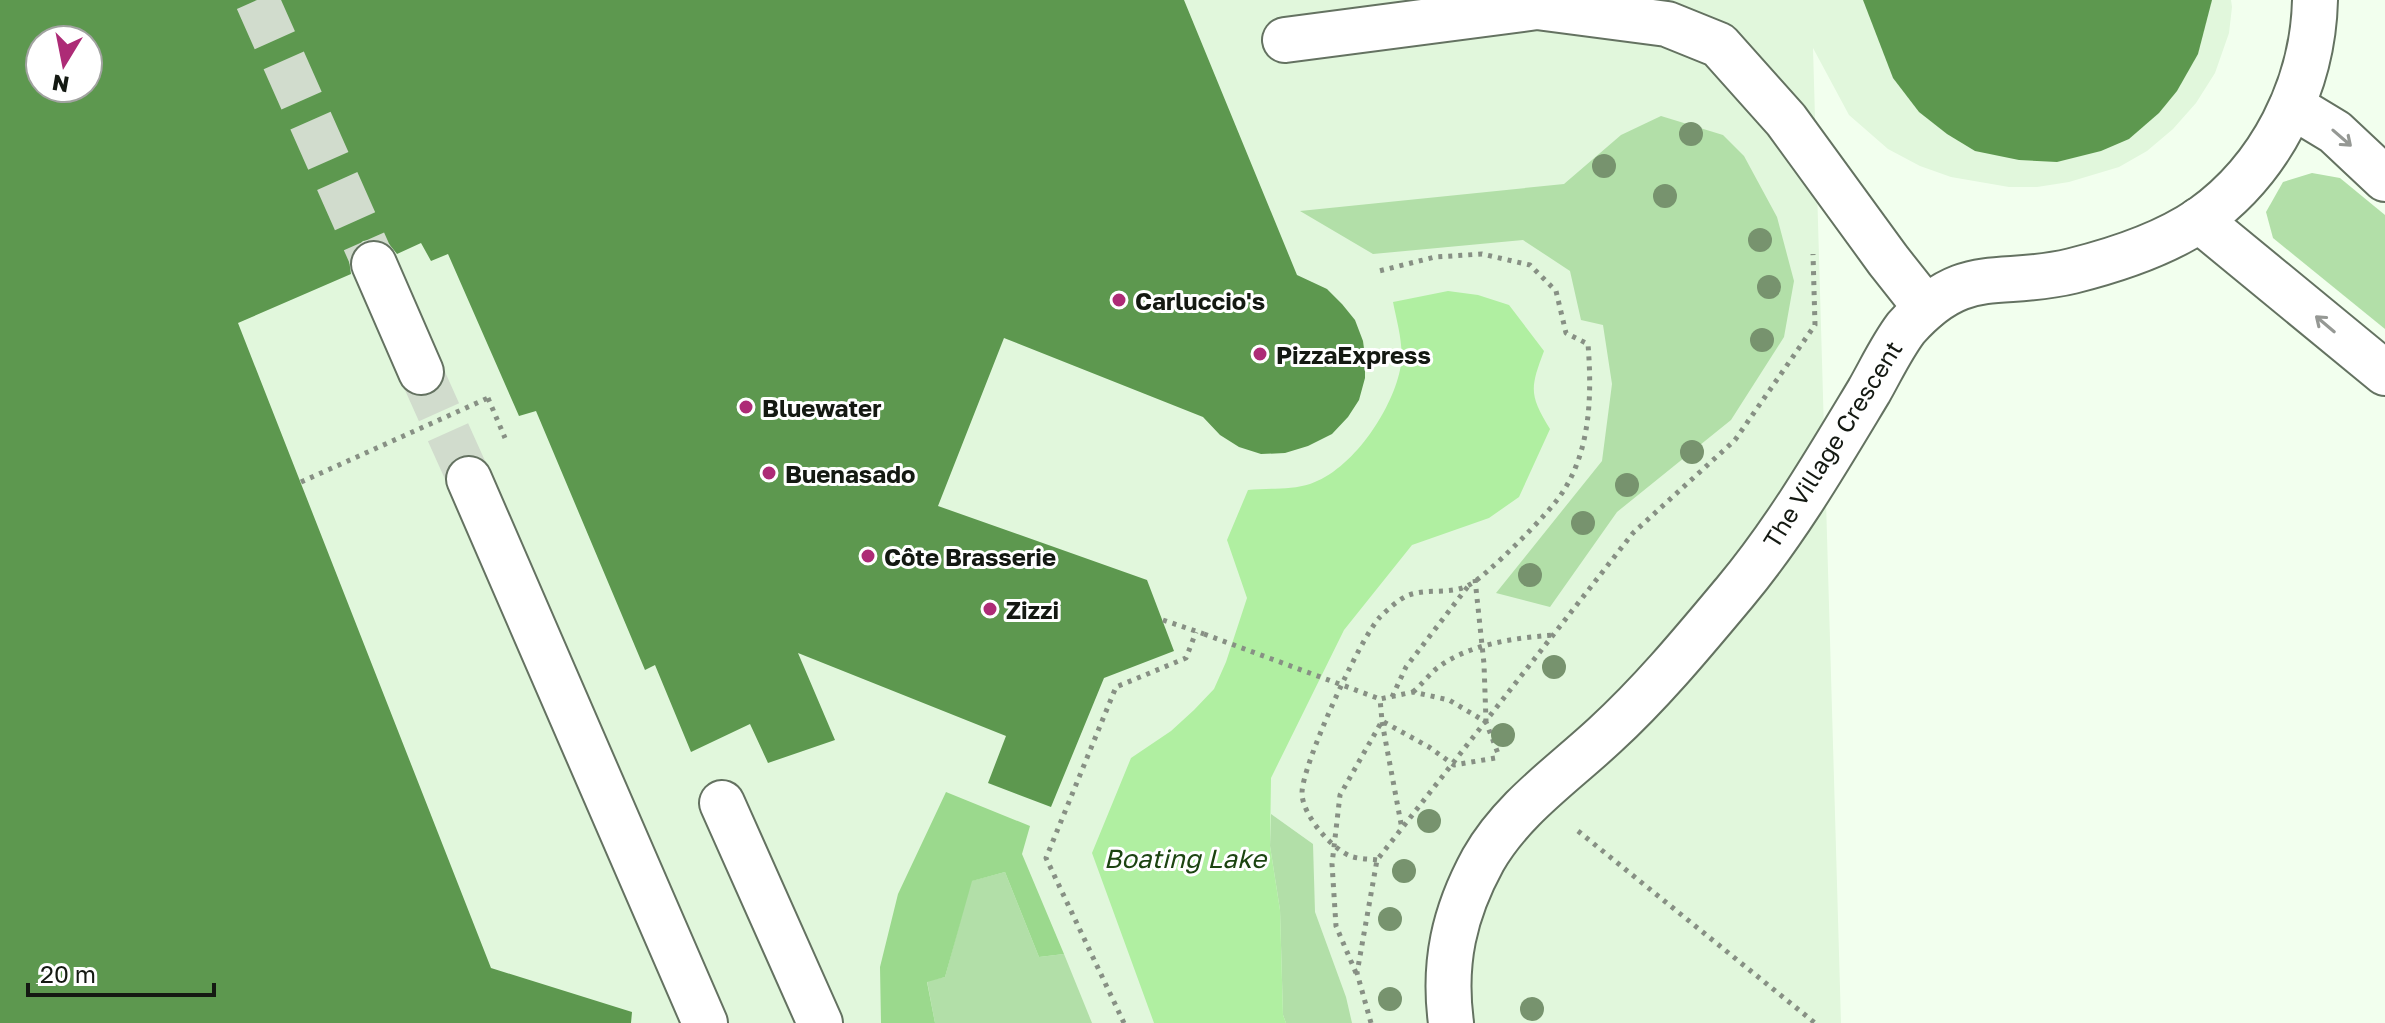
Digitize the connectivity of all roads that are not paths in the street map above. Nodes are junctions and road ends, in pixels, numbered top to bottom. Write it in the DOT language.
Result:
graph roads {
  1 [pos="2315,0"];
  2 [pos="1285,40"];
  3 [pos="2292,106"];
  4 [pos="2385,179"];
  5 [pos="2199,220"];
  6 [pos="374,264"];
  7 [pos="1926,308"];
  8 [pos="421,372"];
  9 [pos="2385,373"];
  10 [pos="469,479"];
  11 [pos="722,803"];
  12 [pos="705,1023"];
  13 [pos="820,1023"];
  14 [pos="1451,1023"];
  1 -- 3 [label="street, The Village Crescent"];
  2 -- 7 [label="street"];
  3 -- 4 [label="street, one-way"];
  3 -- 5 [label="street, The Village Crescent"];
  5 -- 7 [label="street, The Village Crescent"];
  9 -- 5 [label="street, one-way"];
  6 -- 8 [label="street"];
  7 -- 14 [label="street, The Village Crescent"];
  10 -- 12 [label="street"];
  11 -- 13 [label="street"];
}
